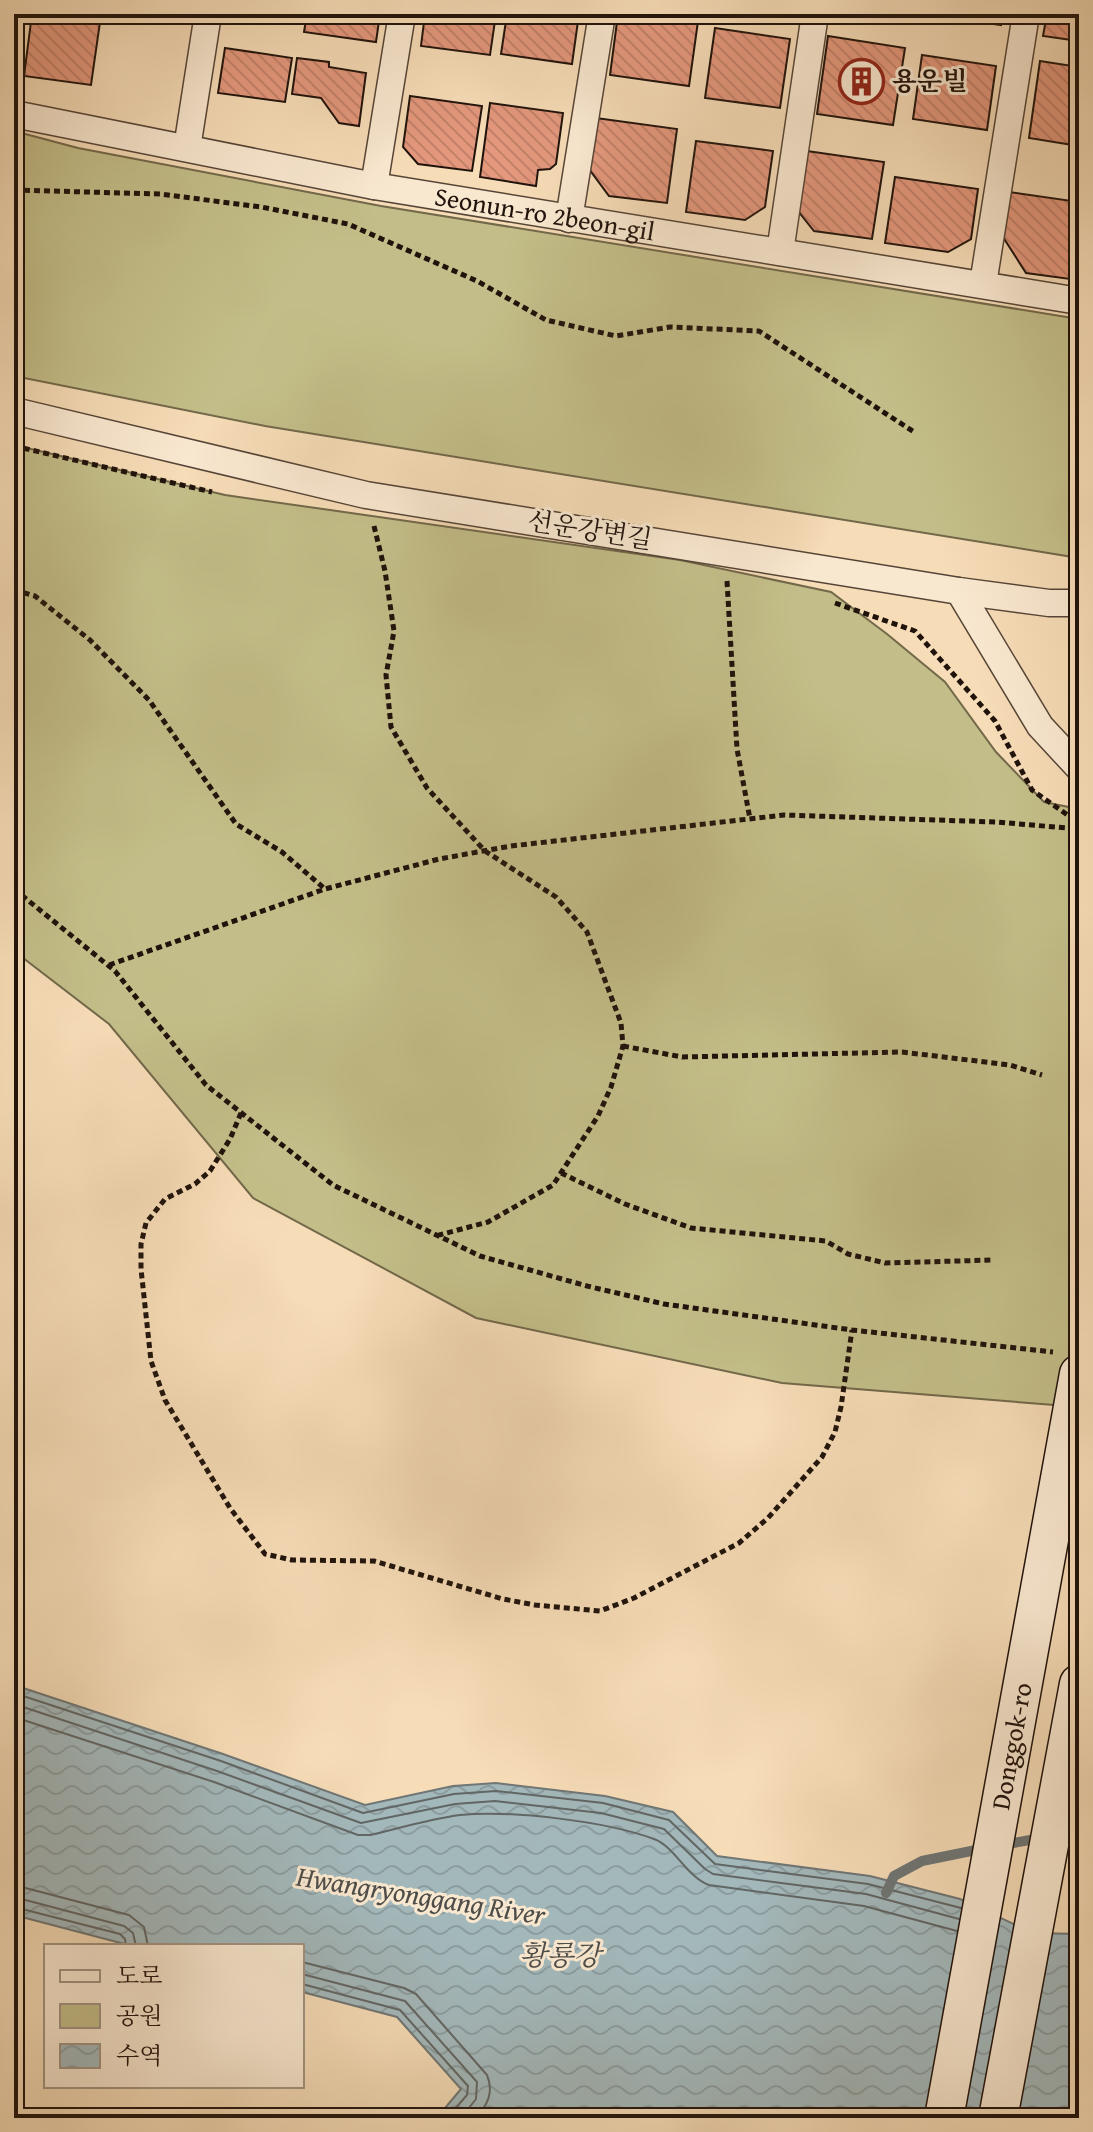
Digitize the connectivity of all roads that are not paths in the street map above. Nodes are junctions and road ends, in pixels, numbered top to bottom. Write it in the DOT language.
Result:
graph roads {
  1 [pos="208,14"];
  2 [pos="402,14"];
  3 [pos="602,14"];
  4 [pos="815,14"];
  5 [pos="1026,14"];
  6 [pos="14,114"];
  7 [pos="187,148"];
  8 [pos="374,186"];
  9 [pos="569,219"];
  10 [pos="780,252"];
  11 [pos="983,284"];
  12 [pos="1079,301"];
  13 [pos="14,411"];
  14 [pos="959,591"];
  15 [pos="1079,597"];
  16 [pos="1049,603"];
  17 [pos="1079,603"];
  18 [pos="1079,768"];
  19 [pos="1071,1363"];
  20 [pos="1079,1684"];
  21 [pos="944,2118"];
  22 [pos="998,2118"];
  1 -- 7 [label="street"];
  2 -- 8 [label="street"];
  3 -- 9 [label="street"];
  4 -- 10 [label="street"];
  5 -- 11 [label="street"];
  6 -- 7 [label="street, Seonun-ro 2beon-gil"];
  7 -- 8 [label="street, Seonun-ro 2beon-gil"];
  8 -- 9 [label="street, Seonun-ro 2beon-gil"];
  9 -- 10 [label="street, Seonun-ro 2beon-gil"];
  10 -- 11 [label="street, Seonun-ro 2beon-gil"];
  11 -- 12 [label="street, Seonun-ro 2beon-gil"];
  13 -- 14 [label="street, 선운강변길"];
  14 -- 16 [label="street, 선운강변길"];
  14 -- 18 [label="street"];
  15 -- 16 [label="street"];
  16 -- 17 [label="street"];
  19 -- 21 [label="main road, Donggok-ro"];
  20 -- 22 [label="main road"];
}
